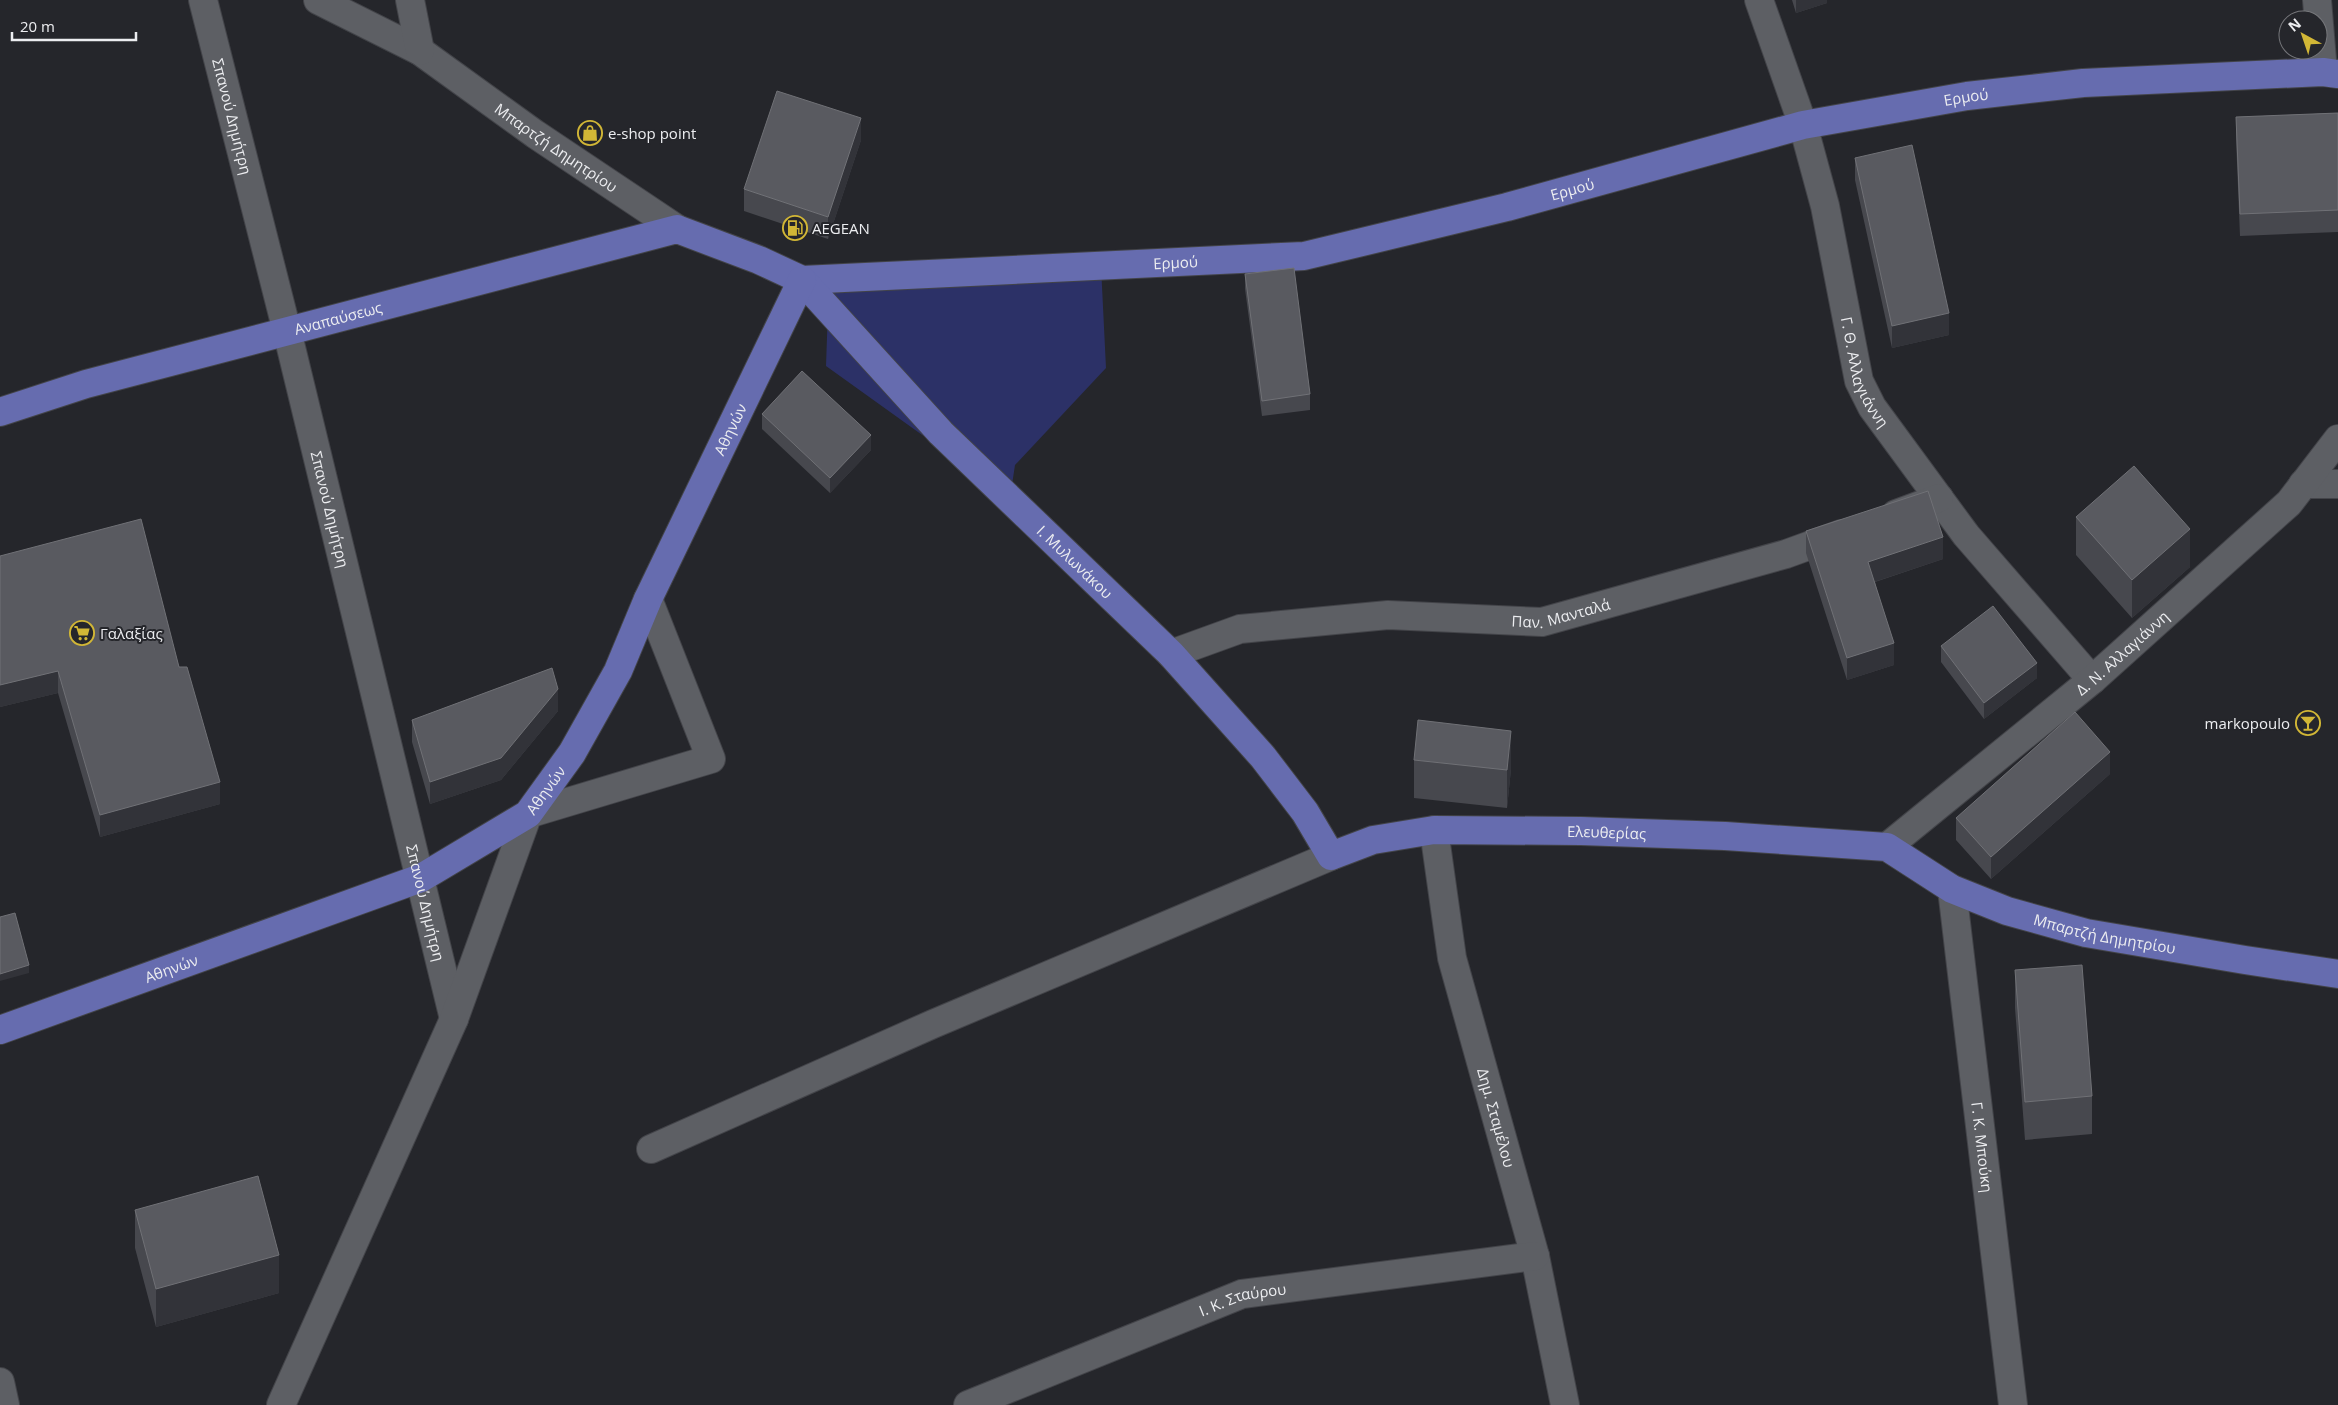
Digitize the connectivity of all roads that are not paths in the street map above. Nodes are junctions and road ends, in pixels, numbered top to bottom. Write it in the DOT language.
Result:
graph roads {
  1 [pos="203,0"];
  2 [pos="318,0"];
  3 [pos="410,0"];
  4 [pos="1759,0"];
  5 [pos="2317,0"];
  6 [pos="420,51"];
  7 [pos="2330,73"];
  8 [pos="1802,125"];
  9 [pos="677,229"];
  10 [pos="802,280"];
  11 [pos="287,331"];
  12 [pos="0,412"];
  13 [pos="2338,438"];
  14 [pos="2303,484"];
  15 [pos="2338,484"];
  16 [pos="1939,498"];
  17 [pos="648,599"];
  18 [pos="1171,654"];
  19 [pos="2092,680"];
  20 [pos="528,814"];
  21 [pos="1434,830"];
  22 [pos="1887,847"];
  23 [pos="1331,856"];
  24 [pos="421,878"];
  25 [pos="1952,888"];
  26 [pos="2338,974"];
  27 [pos="454,1019"];
  28 [pos="0,1030"];
  29 [pos="651,1149"];
  30 [pos="1535,1256"];
  31 [pos="0,1382"];
  32 [pos="5,1405"];
  33 [pos="281,1405"];
  34 [pos="968,1405"];
  35 [pos="1565,1405"];
  36 [pos="2013,1405"];
  1 -- 11 [label="street, Σπανού Δημήτρη"];
  2 -- 6 [label="street, Μπαρτζή Δημητρίου"];
  3 -- 6 [label="street"];
  4 -- 8 [label="street, Γ. Θ. Αλλαγιάννη"];
  5 -- 7 [label="street"];
  6 -- 9 [label="street, Μπαρτζή Δημητρίου"];
  7 -- 8 [label="main road, Ερμού"];
  8 -- 10 [label="main road, Ερμού"];
  8 -- 16 [label="street, Γ. Θ. Αλλαγιάννη"];
  9 -- 10 [label="main road, Μπαρτζή Δημητρίου"];
  9 -- 11 [label="main road, Αναπαύσεως"];
  10 -- 17 [label="main road, Αθηνών"];
  10 -- 18 [label="main road, Ι. Μυλωνάκου"];
  11 -- 12 [label="main road, Αναπαύσεως"];
  11 -- 24 [label="street, Σπανού Δημήτρη"];
  13 -- 14 [label="street, Δ. Ν. Αλλαγιάννη"];
  14 -- 15 [label="street"];
  14 -- 19 [label="street, Δ. Ν. Αλλαγιάννη"];
  16 -- 18 [label="street, Παν. Μανταλά"];
  16 -- 19 [label="street, Γ. Θ. Αλλαγιάννη"];
  17 -- 20 [label="main road, Αθηνών"];
  17 -- 20 [label="street"];
  18 -- 23 [label="main road, Ι. Μυλωνάκου"];
  19 -- 22 [label="street, Δ. Ν. Αλλαγιάννη"];
  20 -- 24 [label="main road, Αθηνών"];
  20 -- 27 [label="street"];
  21 -- 22 [label="main road, Ελευθερίας"];
  21 -- 23 [label="main road, Ελευθερίας"];
  21 -- 30 [label="street, Δημ. Σταμέλου"];
  22 -- 25 [label="main road, Μπαρτζή Δημητρίου"];
  23 -- 29 [label="street"];
  24 -- 27 [label="street, Σπανού Δημήτρη"];
  24 -- 28 [label="main road, Αθηνών"];
  25 -- 26 [label="main road, Μπαρτζή Δημητρίου"];
  25 -- 36 [label="street, Γ. Κ. Μπούκη"];
  27 -- 33 [label="street"];
  30 -- 34 [label="street, Ι. Κ. Σταύρου"];
  30 -- 35 [label="street, Δημ. Σταμέλου"];
  31 -- 32 [label="street"];
}
